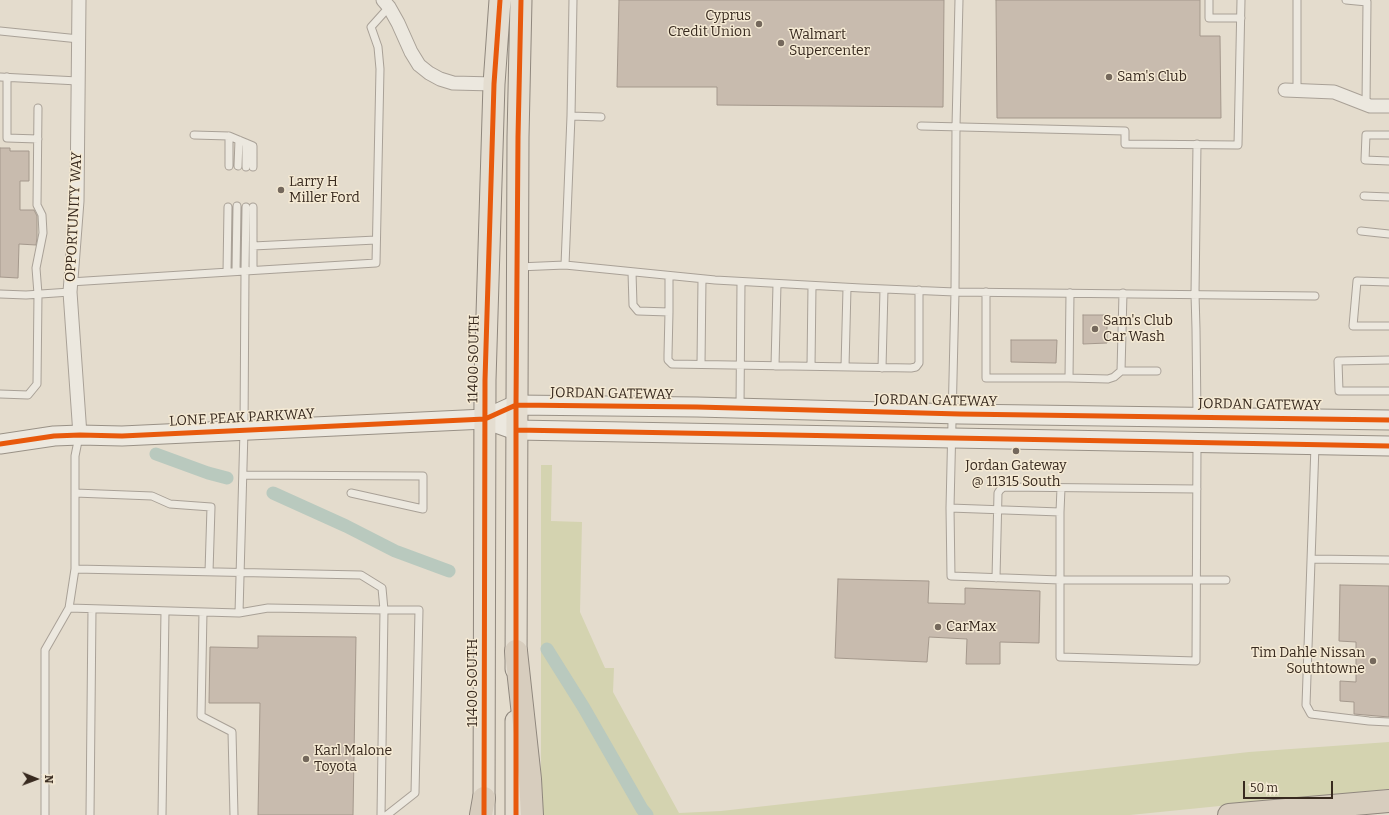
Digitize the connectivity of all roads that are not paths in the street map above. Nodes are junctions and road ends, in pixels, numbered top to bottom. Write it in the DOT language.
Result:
graph roads {
  1 [pos="79,0"];
  2 [pos="500,0"];
  3 [pos="521,0"];
  4 [pos="573,0"];
  5 [pos="959,0"];
  6 [pos="1209,0"];
  7 [pos="1241,0"];
  8 [pos="1297,0"];
  9 [pos="1346,0"];
  10 [pos="386,3"];
  11 [pos="1241,18"];
  12 [pos="0,31"];
  13 [pos="79,39"];
  14 [pos="4,77"];
  15 [pos="78,81"];
  16 [pos="494,84"];
  17 [pos="1291,91"];
  18 [pos="1366,105"];
  19 [pos="1389,106"];
  20 [pos="38,108"];
  21 [pos="571,116"];
  22 [pos="601,117"];
  23 [pos="921,126"];
  24 [pos="956,126"];
  25 [pos="194,135"];
  26 [pos="1389,135"];
  27 [pos="229,136"];
  28 [pos="4,138"];
  29 [pos="38,139"];
  30 [pos="239,140"];
  31 [pos="1197,144"];
  32 [pos="1389,161"];
  33 [pos="229,166"];
  34 [pos="238,166"];
  35 [pos="250,167"];
  36 [pos="1364,196"];
  37 [pos="1389,197"];
  38 [pos="228,206"];
  39 [pos="237,206"];
  40 [pos="246,207"];
  41 [pos="254,207"];
  42 [pos="1361,231"];
  43 [pos="1389,234"];
  44 [pos="376,240"];
  45 [pos="253,246"];
  46 [pos="565,266"];
  47 [pos="518,267"];
  48 [pos="253,270"];
  49 [pos="236,271"];
  50 [pos="245,271"];
  51 [pos="227,272"];
  52 [pos="632,272"];
  53 [pos="669,276"];
  54 [pos="702,279"];
  55 [pos="741,282"];
  56 [pos="1389,282"];
  57 [pos="777,284"];
  58 [pos="812,286"];
  59 [pos="70,287"];
  60 [pos="847,288"];
  61 [pos="884,289"];
  62 [pos="919,290"];
  63 [pos="956,292"];
  64 [pos="986,292"];
  65 [pos="1070,293"];
  66 [pos="1123,293"];
  67 [pos="0,294"];
  68 [pos="38,294"];
  69 [pos="1194,294"];
  70 [pos="1315,296"];
  71 [pos="669,312"];
  72 [pos="1389,326"];
  73 [pos="1389,360"];
  74 [pos="701,364"];
  75 [pos="741,365"];
  76 [pos="775,366"];
  77 [pos="812,366"];
  78 [pos="845,367"];
  79 [pos="882,368"];
  80 [pos="1121,371"];
  81 [pos="1157,371"];
  82 [pos="1069,378"];
  83 [pos="1389,391"];
  84 [pos="0,394"];
  85 [pos="516,405"];
  86 [pos="740,409"];
  87 [pos="953,413"];
  88 [pos="1197,416"];
  89 [pos="485,419"];
  90 [pos="1389,420"];
  91 [pos="244,430"];
  92 [pos="516,430"];
  93 [pos="80,434"];
  94 [pos="952,439"];
  95 [pos="1197,442"];
  96 [pos="0,444"];
  97 [pos="1315,445"];
  98 [pos="1389,446"];
  99 [pos="243,475"];
  100 [pos="1061,488"];
  101 [pos="1197,490"];
  102 [pos="75,493"];
  103 [pos="351,493"];
  104 [pos="950,508"];
  105 [pos="997,510"];
  106 [pos="1060,512"];
  107 [pos="1311,559"];
  108 [pos="1389,560"];
  109 [pos="75,569"];
  110 [pos="209,572"];
  111 [pos="240,572"];
  112 [pos="996,578"];
  113 [pos="1060,580"];
  114 [pos="1196,580"];
  115 [pos="1226,580"];
  116 [pos="69,608"];
  117 [pos="92,609"];
  118 [pos="384,610"];
  119 [pos="165,611"];
  120 [pos="203,612"];
  121 [pos="239,613"];
  122 [pos="516,651"];
  123 [pos="1389,722"];
  124 [pos="1389,801"];
  125 [pos="483,809"];
  126 [pos="45,815"];
  127 [pos="90,815"];
  128 [pos="162,815"];
  129 [pos="234,815"];
  130 [pos="381,815"];
  131 [pos="387,815"];
  132 [pos="516,815"];
  133 [pos="532,815"];
  134 [pos="1229,815"];
  1 -- 13 [label="street, OPPORTUNITY WAY"];
  2 -- 16 [label="main road, 11400 SOUTH"];
  3 -- 47 [label="main road"];
  4 -- 21 [label="lane"];
  5 -- 24 [label="lane"];
  6 -- 11 [label="lane"];
  7 -- 11 [label="lane"];
  8 -- 17 [label="lane"];
  9 -- 18 [label="lane"];
  10 -- 16 [label="street"];
  10 -- 44 [label="lane"];
  11 -- 31 [label="lane"];
  12 -- 13 [label="lane"];
  13 -- 15 [label="street, OPPORTUNITY WAY"];
  14 -- 15 [label="lane"];
  14 -- 28 [label="lane"];
  15 -- 59 [label="street, OPPORTUNITY WAY"];
  16 -- 89 [label="main road, 11400 SOUTH"];
  17 -- 18 [label="street"];
  18 -- 19 [label="street"];
  20 -- 29 [label="lane"];
  21 -- 22 [label="lane"];
  21 -- 46 [label="lane"];
  23 -- 24 [label="lane"];
  24 -- 31 [label="lane"];
  24 -- 63 [label="lane"];
  25 -- 27 [label="lane"];
  26 -- 32 [label="lane"];
  27 -- 30 [label="lane"];
  27 -- 33 [label="lane"];
  28 -- 29 [label="lane"];
  29 -- 68 [label="lane"];
  30 -- 34 [label="lane"];
  30 -- 35 [label="lane"];
  31 -- 69 [label="lane"];
  36 -- 37 [label="lane"];
  38 -- 51 [label="lane"];
  39 -- 49 [label="lane"];
  40 -- 50 [label="lane"];
  41 -- 45 [label="lane"];
  42 -- 43 [label="lane"];
  44 -- 45 [label="lane"];
  44 -- 48 [label="lane"];
  45 -- 48 [label="lane"];
  46 -- 47 [label="lane"];
  46 -- 52 [label="lane"];
  47 -- 85 [label="main road"];
  48 -- 50 [label="lane"];
  49 -- 50 [label="lane"];
  49 -- 51 [label="lane"];
  50 -- 91 [label="lane"];
  51 -- 59 [label="lane"];
  52 -- 53 [label="lane"];
  52 -- 71 [label="lane"];
  53 -- 54 [label="lane"];
  53 -- 71 [label="lane"];
  54 -- 55 [label="lane"];
  54 -- 74 [label="lane"];
  55 -- 57 [label="lane"];
  55 -- 75 [label="lane"];
  56 -- 72 [label="lane"];
  57 -- 58 [label="lane"];
  57 -- 76 [label="lane"];
  58 -- 60 [label="lane"];
  58 -- 77 [label="lane"];
  59 -- 68 [label="lane"];
  59 -- 93 [label="street, OPPORTUNITY WAY"];
  60 -- 61 [label="lane"];
  60 -- 78 [label="lane"];
  61 -- 62 [label="lane"];
  61 -- 79 [label="lane"];
  62 -- 63 [label="lane"];
  62 -- 79 [label="lane"];
  63 -- 64 [label="lane"];
  63 -- 87 [label="lane"];
  64 -- 65 [label="lane"];
  64 -- 82 [label="lane"];
  65 -- 66 [label="lane"];
  65 -- 82 [label="lane"];
  66 -- 69 [label="lane"];
  66 -- 80 [label="lane"];
  67 -- 68 [label="lane"];
  68 -- 84 [label="lane"];
  69 -- 70 [label="lane"];
  69 -- 88 [label="lane"];
  71 -- 74 [label="lane"];
  73 -- 83 [label="lane"];
  74 -- 75 [label="lane"];
  75 -- 76 [label="lane"];
  75 -- 86 [label="lane"];
  76 -- 77 [label="lane"];
  77 -- 78 [label="lane"];
  78 -- 79 [label="lane"];
  80 -- 81 [label="lane"];
  80 -- 82 [label="lane"];
  85 -- 86 [label="main road, JORDAN GATEWAY"];
  85 -- 89 [label="main road, JORDAN GATEWAY"];
  85 -- 92 [label="main road"];
  86 -- 87 [label="main road, JORDAN GATEWAY"];
  87 -- 88 [label="main road, JORDAN GATEWAY"];
  87 -- 94 [label="lane"];
  88 -- 90 [label="main road, JORDAN GATEWAY"];
  88 -- 95 [label="main road"];
  89 -- 91 [label="main road, LONE PEAK PARKWAY"];
  89 -- 92 [label="main road"];
  89 -- 125 [label="main road, 11400 SOUTH"];
  91 -- 93 [label="main road, LONE PEAK PARKWAY"];
  91 -- 99 [label="lane"];
  92 -- 94 [label="main road"];
  92 -- 122 [label="main road"];
  93 -- 96 [label="main road, LONE PEAK PARKWAY"];
  93 -- 102 [label="lane"];
  94 -- 95 [label="main road"];
  94 -- 104 [label="lane"];
  95 -- 97 [label="main road"];
  95 -- 101 [label="lane"];
  97 -- 98 [label="main road"];
  97 -- 107 [label="lane"];
  99 -- 103 [label="lane"];
  99 -- 111 [label="lane"];
  100 -- 101 [label="lane"];
  100 -- 105 [label="lane"];
  100 -- 106 [label="lane"];
  101 -- 114 [label="lane"];
  102 -- 109 [label="lane"];
  102 -- 110 [label="lane"];
  104 -- 105 [label="lane"];
  104 -- 112 [label="lane"];
  105 -- 106 [label="lane"];
  105 -- 112 [label="lane"];
  106 -- 113 [label="lane"];
  107 -- 108 [label="lane"];
  107 -- 123 [label="lane"];
  109 -- 110 [label="lane"];
  109 -- 116 [label="lane"];
  110 -- 111 [label="lane"];
  111 -- 118 [label="lane"];
  111 -- 121 [label="lane"];
  112 -- 113 [label="lane"];
  113 -- 114 [label="lane"];
  113 -- 114 [label="lane"];
  114 -- 115 [label="lane"];
  116 -- 117 [label="lane"];
  116 -- 126 [label="lane"];
  117 -- 119 [label="lane"];
  117 -- 127 [label="lane"];
  118 -- 121 [label="lane"];
  118 -- 130 [label="lane"];
  118 -- 131 [label="lane"];
  119 -- 120 [label="lane"];
  119 -- 128 [label="lane"];
  120 -- 121 [label="lane"];
  120 -- 129 [label="lane"];
  122 -- 132 [label="main road"];
  122 -- 133 [label="highway"];
  124 -- 134 [label="highway"];
}
